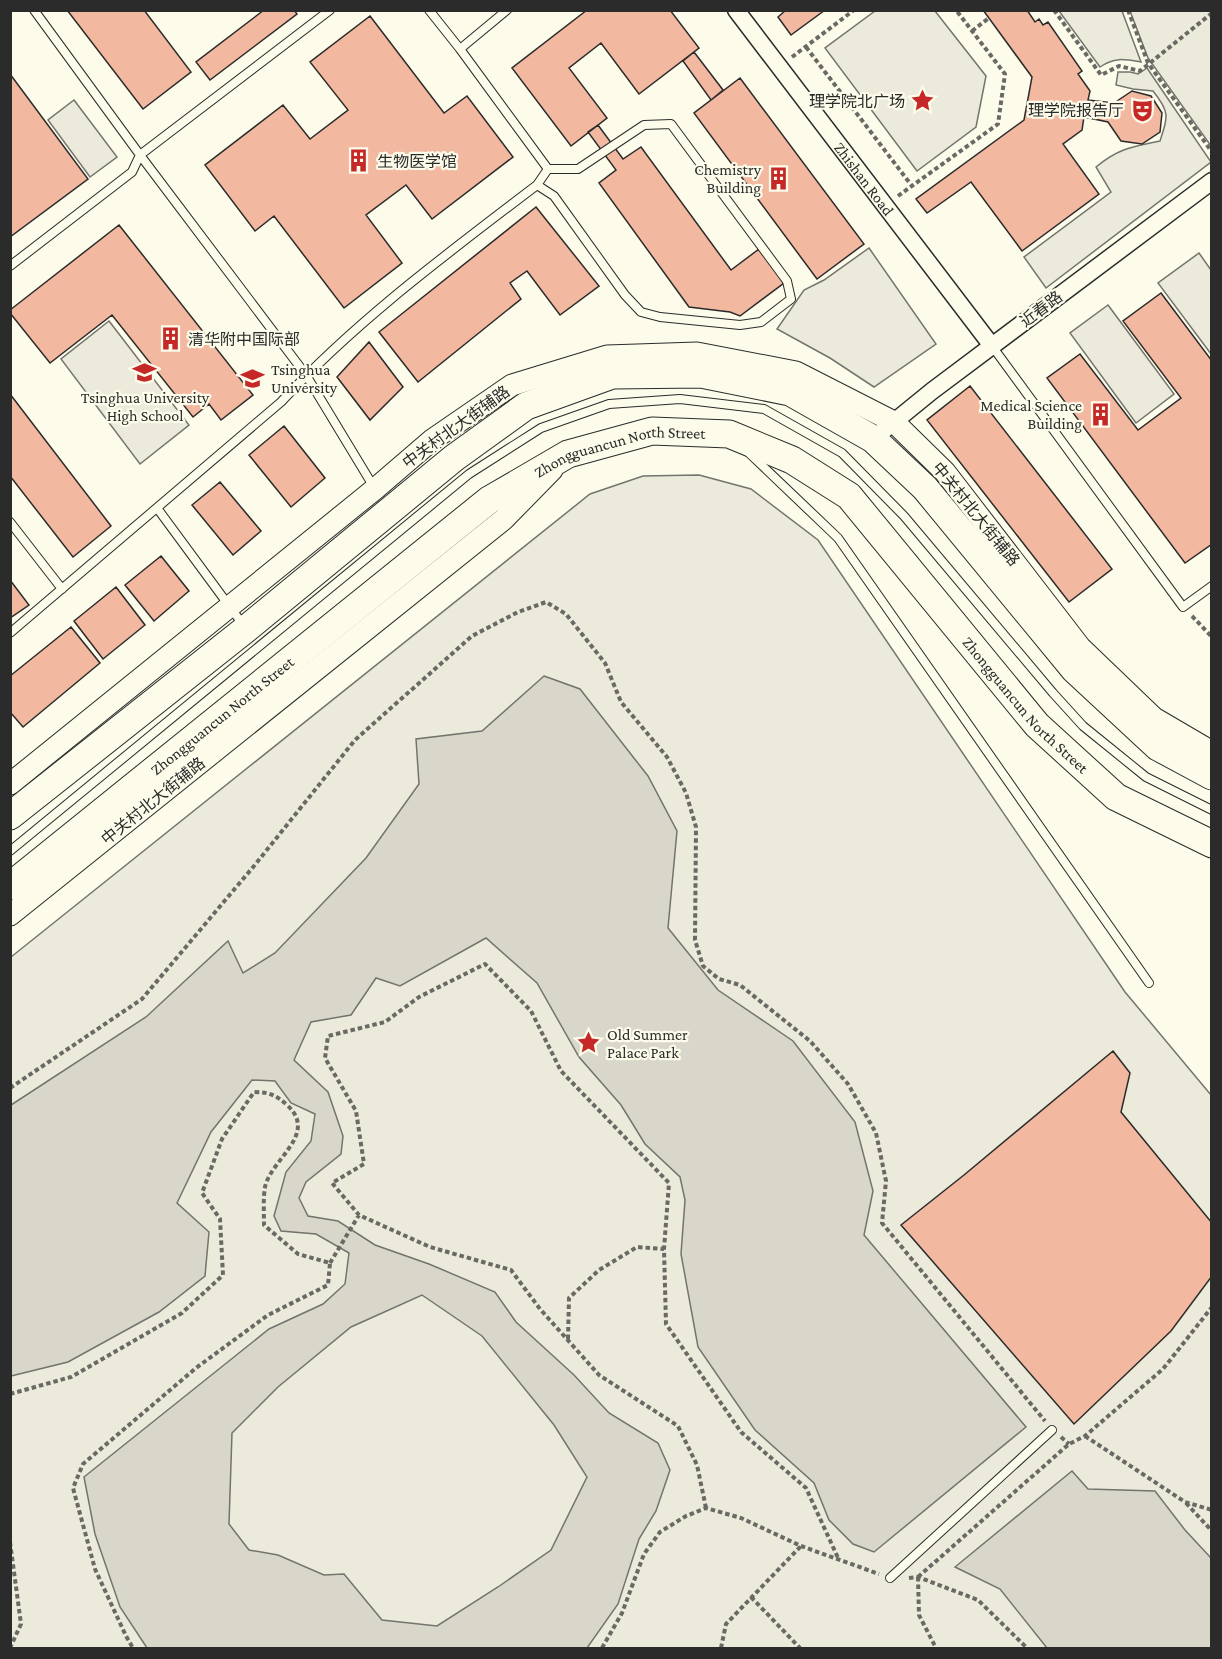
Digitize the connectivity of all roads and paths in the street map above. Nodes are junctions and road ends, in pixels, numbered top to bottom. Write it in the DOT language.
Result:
graph roads {
  1 [pos="34,10"];
  2 [pos="330,10"];
  3 [pos="429,10"];
  4 [pos="507,10"];
  5 [pos="736,10"];
  6 [pos="854,10"];
  7 [pos="956,10"];
  8 [pos="1054,10"];
  9 [pos="1128,10"];
  10 [pos="1212,14"];
  11 [pos="989,18"];
  12 [pos="972,31"];
  13 [pos="806,47"];
  14 [pos="460,49"];
  15 [pos="1148,63"];
  16 [pos="780,66"];
  17 [pos="1212,152"];
  18 [pos="140,155"];
  19 [pos="548,169"];
  20 [pos="1212,181"];
  21 [pos="537,185"];
  22 [pos="912,186"];
  23 [pos="885,205"];
  24 [pos="10,266"];
  25 [pos="992,346"];
  26 [pos="306,375"];
  27 [pos="894,422"];
  28 [pos="729,434"];
  29 [pos="873,439"];
  30 [pos="568,454"];
  31 [pos="375,489"];
  32 [pos="157,508"];
  33 [pos="10,522"];
  34 [pos="1212,586"];
  35 [pos="62,589"];
  36 [pos="229,606"];
  37 [pos="1183,607"];
  38 [pos="246,629"];
  39 [pos="10,633"];
  40 [pos="1212,638"];
  41 [pos="1212,752"];
  42 [pos="1212,776"];
  43 [pos="10,784"];
  44 [pos="1212,810"];
  45 [pos="10,816"];
  46 [pos="1212,844"];
  47 [pos="10,851"];
  48 [pos="10,886"];
  49 [pos="10,915"];
  50 [pos="1149,983"];
  51 [pos="10,1088"];
  52 [pos="359,1215"];
  53 [pos="664,1250"];
  54 [pos="330,1263"];
  55 [pos="1212,1307"];
  56 [pos="568,1340"];
  57 [pos="10,1394"];
  58 [pos="1052,1430"];
  59 [pos="1085,1436"];
  60 [pos="1070,1444"];
  61 [pos="1185,1502"];
  62 [pos="706,1508"];
  63 [pos="1212,1510"];
  64 [pos="1212,1531"];
  65 [pos="10,1542"];
  66 [pos="801,1546"];
  67 [pos="839,1560"];
  68 [pos="918,1577"];
  69 [pos="890,1578"];
  70 [pos="751,1597"];
  71 [pos="10,1648"];
  72 [pos="134,1648"];
  73 [pos="602,1648"];
  74 [pos="721,1648"];
  75 [pos="800,1648"];
  76 [pos="936,1648"];
  77 [pos="1027,1648"];
  1 -- 18 [label="lane"];
  2 -- 18 [label="lane"];
  3 -- 14 [label="lane"];
  4 -- 14 [label="lane"];
  5 -- 16 [label="street, Zhishan Road"];
  6 -- 13 [label="path"];
  7 -- 12 [label="path"];
  8 -- 15 [label="path"];
  9 -- 15 [label="path"];
  10 -- 15 [label="path"];
  11 -- 12 [label="path"];
  12 -- 22 [label="path"];
  13 -- 16 [label="path"];
  13 -- 22 [label="path"];
  14 -- 19 [label="lane"];
  15 -- 17 [label="path"];
  16 -- 23 [label="street, Zhishan Road"];
  18 -- 24 [label="lane"];
  18 -- 26 [label="lane"];
  19 -- 21 [label="lane"];
  19 -- 21 [label="lane"];
  20 -- 25 [label="street, 近春路"];
  21 -- 26 [label="lane"];
  22 -- 23 [label="path"];
  23 -- 25 [label="street, Zhishan Road"];
  25 -- 27 [label="street, 近春路"];
  25 -- 37 [label="lane"];
  26 -- 31 [label="lane"];
  26 -- 32 [label="lane"];
  27 -- 29 [label="street, 近春路"];
  27 -- 31 [label="street, 中关村北大街辅路"];
  27 -- 41 [label="street, 中关村北大街辅路"];
  28 -- 30 [label="main road, Zhongguancun North Street"];
  28 -- 46 [label="main road, Zhongguancun North Street"];
  28 -- 50 [label="lane"];
  29 -- 38 [label="main road"];
  29 -- 42 [label="main road"];
  30 -- 48 [label="main road, Zhongguancun North Street"];
  30 -- 49 [label="street, 中关村北大街辅路"];
  31 -- 36 [label="street, 中关村北大街辅路"];
  32 -- 35 [label="lane"];
  32 -- 36 [label="lane"];
  33 -- 35 [label="lane"];
  34 -- 37 [label="lane"];
  35 -- 39 [label="lane"];
  36 -- 38 [label="lane"];
  36 -- 43 [label="street, 中关村北大街辅路"];
  37 -- 40 [label="path"];
  38 -- 45 [label="main road"];
  44 -- 47 [label="lane, Zhongguancun North Street"];
  51 -- 58 [label="path"];
  52 -- 53 [label="path"];
  52 -- 54 [label="path"];
  52 -- 56 [label="path"];
  53 -- 56 [label="path"];
  53 -- 67 [label="path"];
  54 -- 57 [label="path"];
  54 -- 72 [label="path"];
  55 -- 59 [label="path"];
  56 -- 62 [label="path"];
  58 -- 60 [label="path"];
  58 -- 69 [label="lane"];
  59 -- 60 [label="path"];
  59 -- 61 [label="path"];
  60 -- 68 [label="path"];
  61 -- 63 [label="path"];
  61 -- 64 [label="path"];
  62 -- 66 [label="path"];
  62 -- 73 [label="path"];
  65 -- 71 [label="path"];
  66 -- 67 [label="path"];
  66 -- 70 [label="path"];
  67 -- 69 [label="path"];
  68 -- 69 [label="path"];
  68 -- 76 [label="path"];
  68 -- 77 [label="path"];
  70 -- 74 [label="path"];
  70 -- 75 [label="path"];
}
